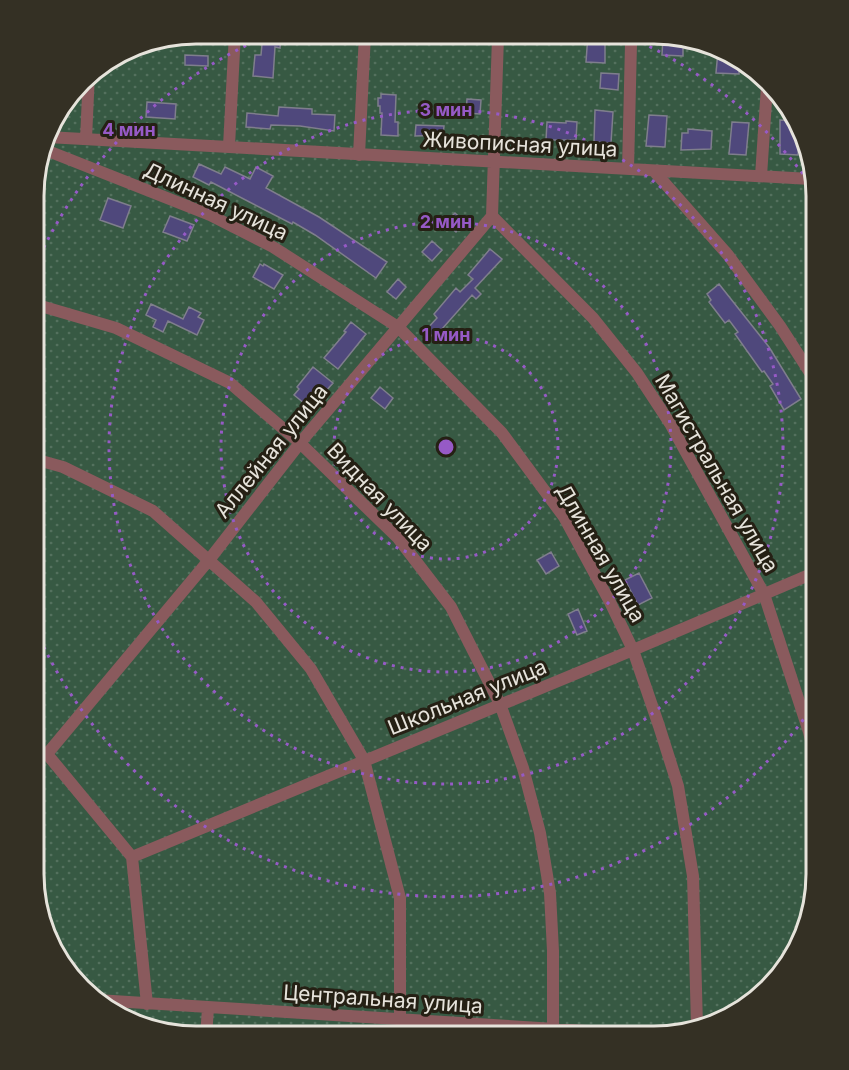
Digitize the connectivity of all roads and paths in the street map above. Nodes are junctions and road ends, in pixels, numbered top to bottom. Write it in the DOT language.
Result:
graph roads {
  1 [pos="234,44"];
  2 [pos="364,44"];
  3 [pos="498,44"];
  4 [pos="631,44"];
  5 [pos="88,89"];
  6 [pos="766,94"];
  7 [pos="55,137"];
  8 [pos="86,139"];
  9 [pos="229,146"];
  10 [pos="50,152"];
  11 [pos="359,154"];
  12 [pos="493,161"];
  13 [pos="628,169"];
  14 [pos="654,171"];
  15 [pos="761,176"];
  16 [pos="804,179"];
  17 [pos="492,216"];
  18 [pos="44,307"];
  19 [pos="398,327"];
  20 [pos="806,366"];
  21 [pos="300,443"];
  22 [pos="44,462"];
  23 [pos="209,560"];
  24 [pos="805,576"];
  25 [pos="764,594"];
  26 [pos="633,650"];
  27 [pos="500,704"];
  28 [pos="805,720"];
  29 [pos="46,754"];
  30 [pos="364,760"];
  31 [pos="132,857"];
  32 [pos="113,1001"];
  33 [pos="147,1004"];
  34 [pos="208,1008"];
  35 [pos="401,1020"];
  36 [pos="697,1020"];
  37 [pos="207,1026"];
  38 [pos="401,1026"];
  39 [pos="472,1026"];
  40 [pos="554,1026"];
  1 -- 9 [label="street"];
  2 -- 11 [label="street"];
  3 -- 12 [label="street"];
  4 -- 13 [label="street"];
  5 -- 8 [label="street"];
  6 -- 15 [label="street"];
  7 -- 8 [label="street, Живописная улица"];
  8 -- 9 [label="street, Живописная улица"];
  9 -- 11 [label="street, Живописная улица"];
  10 -- 19 [label="street, Длинная улица"];
  11 -- 12 [label="street, Живописная улица"];
  12 -- 13 [label="street, Живописная улица"];
  12 -- 17 [label="street"];
  13 -- 14 [label="street, Живописная улица"];
  14 -- 15 [label="street, Живописная улица"];
  14 -- 20 [label="street"];
  15 -- 16 [label="street, Живописная улица"];
  17 -- 19 [label="street, Аллейная улица"];
  17 -- 25 [label="street, Магистральная улица"];
  18 -- 21 [label="street, Видная улица"];
  19 -- 21 [label="street, Аллейная улица"];
  19 -- 26 [label="street, Длинная улица"];
  21 -- 23 [label="street, Аллейная улица"];
  21 -- 27 [label="street, Видная улица"];
  22 -- 23 [label="street"];
  23 -- 29 [label="street, Аллейная улица"];
  23 -- 30 [label="street"];
  24 -- 25 [label="street, Школьная улица"];
  25 -- 26 [label="street, Школьная улица"];
  25 -- 28 [label="street, Магистральная улица"];
  26 -- 27 [label="street, Школьная улица"];
  26 -- 36 [label="street, Длинная улица"];
  27 -- 30 [label="street, Школьная улица"];
  27 -- 40 [label="street, Видная улица"];
  29 -- 31 [label="street"];
  30 -- 31 [label="street, Школьная улица"];
  30 -- 35 [label="street"];
  31 -- 33 [label="street"];
  32 -- 33 [label="street, Центральная улица"];
  33 -- 34 [label="street, Центральная улица"];
  34 -- 35 [label="street, Центральная улица"];
  34 -- 37 [label="street"];
  35 -- 38 [label="street"];
  35 -- 39 [label="street, Центральная улица"];
}
